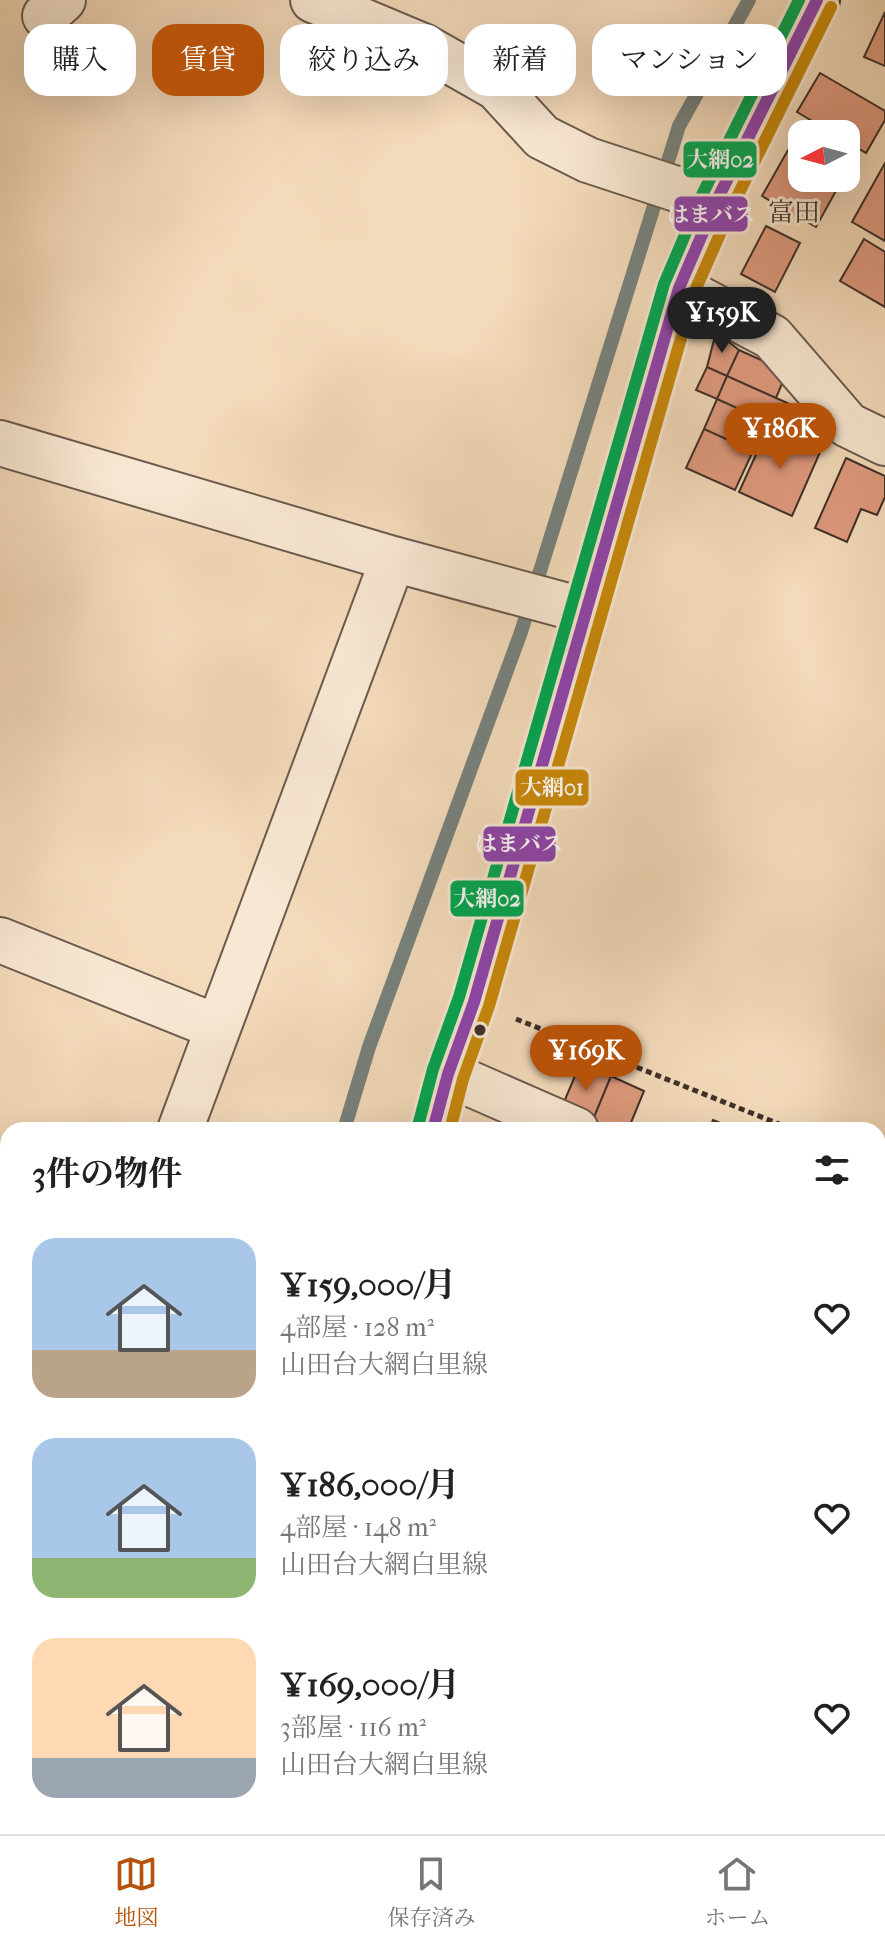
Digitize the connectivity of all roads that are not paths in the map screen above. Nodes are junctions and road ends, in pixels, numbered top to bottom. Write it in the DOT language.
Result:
graph roads {
  1 [pos="313,0"];
  2 [pos="817,0"];
  3 [pos="716,202"];
  4 [pos="679,288"];
  5 [pos="0,443"];
  6 [pos="885,443"];
  7 [pos="393,559"];
  8 [pos="586,611"];
  9 [pos="0,940"];
  10 [pos="217,1027"];
  11 [pos="448,1074"];
  12 [pos="183,1122"];
  13 [pos="435,1122"];
  14 [pos="558,1122"];
  1 -- 3 [label="street"];
  2 -- 3 [label="main road"];
  3 -- 4 [label="main road"];
  4 -- 6 [label="street"];
  4 -- 8 [label="main road"];
  5 -- 7 [label="street"];
  7 -- 8 [label="street"];
  7 -- 10 [label="street"];
  8 -- 11 [label="main road"];
  9 -- 10 [label="street"];
  10 -- 12 [label="street"];
  11 -- 13 [label="main road"];
  11 -- 14 [label="street"];
}
